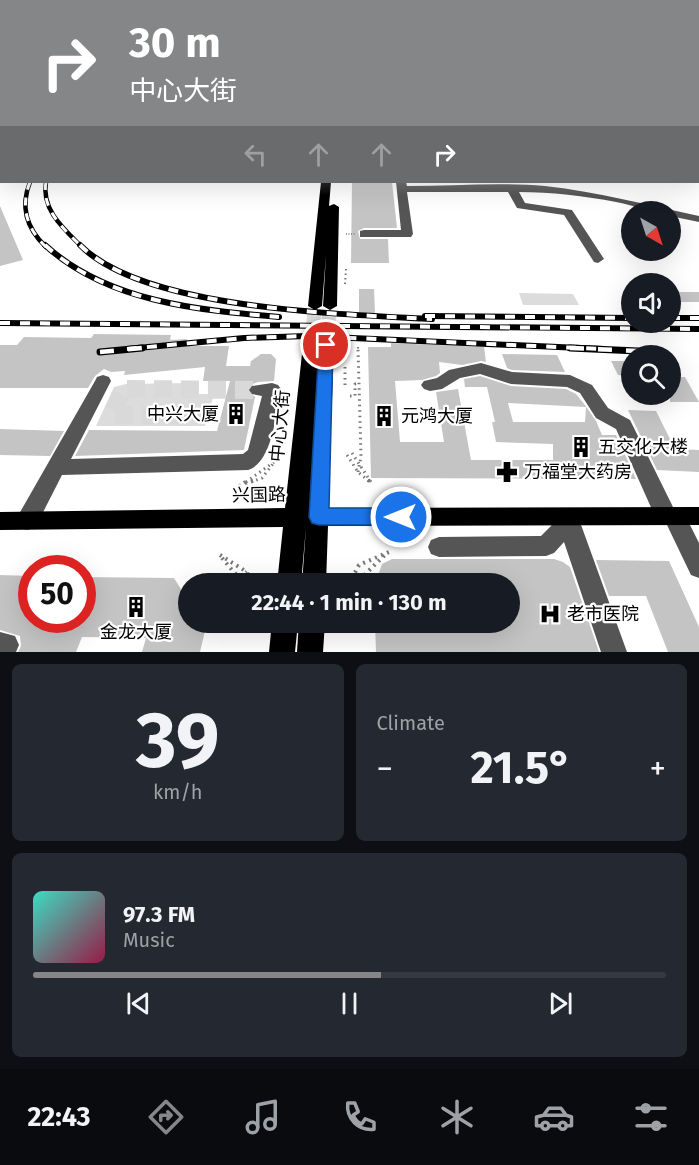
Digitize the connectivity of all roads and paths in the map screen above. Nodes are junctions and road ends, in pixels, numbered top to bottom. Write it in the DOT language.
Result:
graph roads {
  1 [pos="326,183"];
  2 [pos="335,183"];
  3 [pos="595,183"];
  4 [pos="401,185"];
  5 [pos="514,186"];
  6 [pos="607,198"];
  7 [pos="621,202"];
  8 [pos="681,215"];
  9 [pos="699,219"];
  10 [pos="364,234"];
  11 [pos="598,259"];
  12 [pos="346,269"];
  13 [pos="345,284"];
  14 [pos="315,306"];
  15 [pos="330,306"];
  16 [pos="358,347"];
  17 [pos="345,367"];
  18 [pos="103,381"];
  19 [pos="359,384"];
  20 [pos="430,385"];
  21 [pos="345,388"];
  22 [pos="258,390"];
  23 [pos="350,396"];
  24 [pos="352,453"];
  25 [pos="347,455"];
  26 [pos="56,467"];
  27 [pos="358,472"];
  28 [pos="262,478"];
  29 [pos="670,516"];
  30 [pos="699,516"];
  31 [pos="296,517"];
  32 [pos="319,517"];
  33 [pos="568,519"];
  34 [pos="0,521"];
  35 [pos="27,521"];
  36 [pos="439,547"];
  37 [pos="699,567"];
  38 [pos="247,572"];
  39 [pos="235,573"];
  40 [pos="290,573"];
  41 [pos="315,573"];
  42 [pos="355,573"];
  43 [pos="366,573"];
  44 [pos="284,633"];
  45 [pos="311,633"];
  46 [pos="0,645"];
  47 [pos="2,652"];
  48 [pos="282,652"];
  49 [pos="310,652"];
  50 [pos="614,652"];
  1 -- 14 [label="main road"];
  2 -- 15 [label="main road"];
  3 -- 6 [label="street"];
  4 -- 5 [label="street"];
  4 -- 10 [label="street"];
  5 -- 6 [label="street"];
  5 -- 11 [label="street"];
  6 -- 7 [label="street"];
  8 -- 9 [label="street"];
  12 -- 13 [label="path"];
  16 -- 19 [label="path"];
  17 -- 21 [label="path"];
  18 -- 26 [label="street"];
  19 -- 23 [label="path"];
  19 -- 27 [label="path"];
  20 -- 29 [label="street"];
  22 -- 26 [label="street"];
  24 -- 27 [label="path"];
  25 -- 27 [label="path"];
  26 -- 35 [label="street"];
  28 -- 28 [label="path"];
  29 -- 30 [label="main road, 兴国路"];
  29 -- 33 [label="main road, 兴国路"];
  29 -- 37 [label="street"];
  31 -- 32 [label="main road, 兴国路"];
  31 -- 32 [label="main road, 中心大街"];
  31 -- 35 [label="main road, 兴国路"];
  31 -- 40 [label="main road, 中心大街"];
  32 -- 33 [label="main road, 兴国路"];
  32 -- 41 [label="main road, 中心大街"];
  33 -- 36 [label="street"];
  33 -- 50 [label="street"];
  34 -- 35 [label="main road, 兴国路"];
  38 -- 39 [label="path"];
  42 -- 43 [label="path"];
  44 -- 48 [label="main road"];
  45 -- 49 [label="main road"];
  46 -- 47 [label="street"];
}
